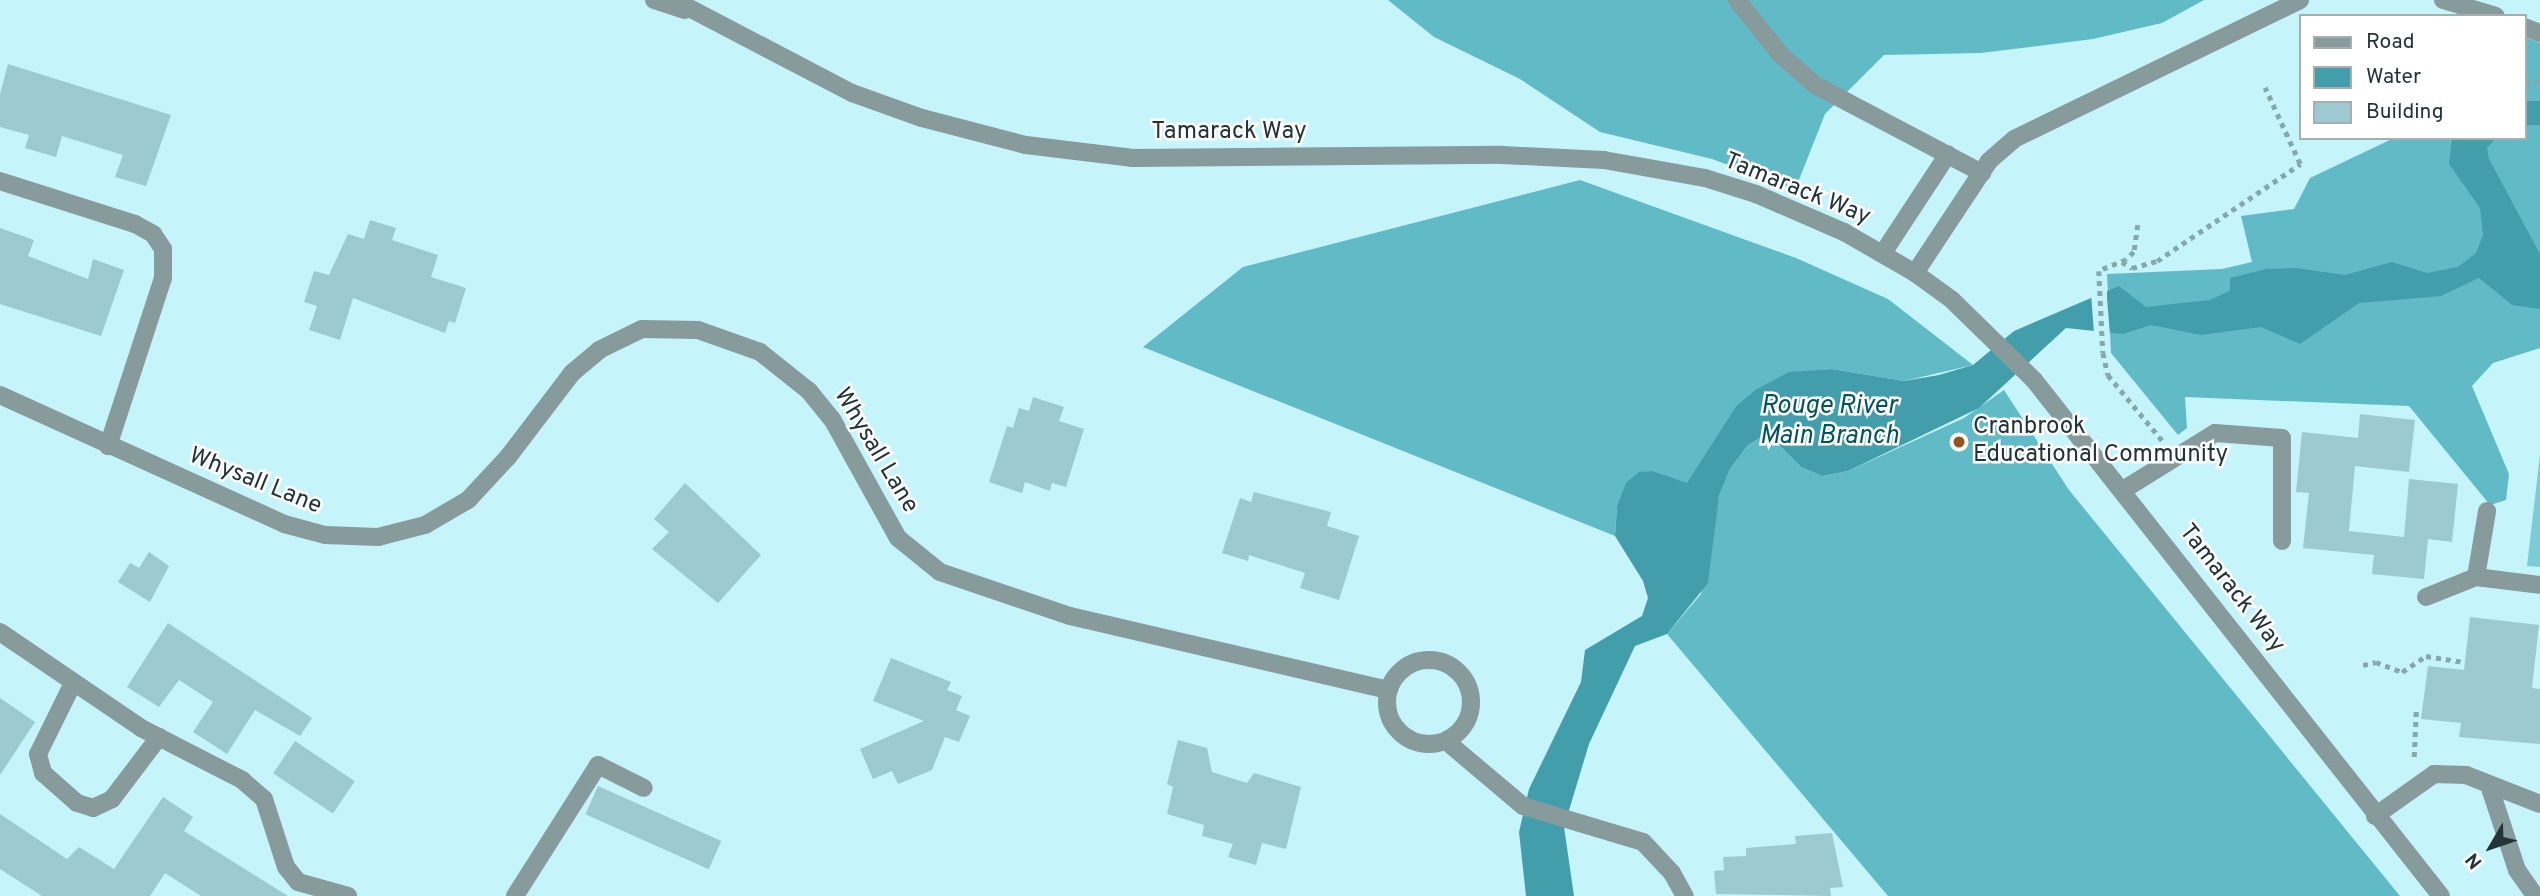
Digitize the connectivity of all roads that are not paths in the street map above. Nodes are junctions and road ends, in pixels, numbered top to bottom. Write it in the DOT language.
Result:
graph roads {
  1 [pos="654,0"];
  2 [pos="674,0"];
  3 [pos="1737,0"];
  4 [pos="2300,0"];
  5 [pos="2443,0"];
  6 [pos="697,14"];
  7 [pos="2489,14"];
  8 [pos="1948,155"];
  9 [pos="1982,173"];
  10 [pos="0,181"];
  11 [pos="1883,253"];
  12 [pos="1915,273"];
  13 [pos="0,396"];
  14 [pos="108,446"];
  15 [pos="2123,490"];
  16 [pos="2487,511"];
  17 [pos="2282,541"];
  18 [pos="2476,577"];
  19 [pos="2540,585"];
  20 [pos="2426,597"];
  21 [pos="0,632"];
  22 [pos="73,683"];
  23 [pos="1388,690"];
  24 [pos="159,737"];
  25 [pos="1446,741"];
  26 [pos="2489,785"];
  27 [pos="644,788"];
  28 [pos="2540,804"];
  29 [pos="2375,816"];
  30 [pos="348,896"];
  31 [pos="516,896"];
  32 [pos="1685,896"];
  33 [pos="2441,896"];
  34 [pos="2535,896"];
  1 -- 6 [label="street, Tamarack Way"];
  2 -- 6 [label="street, Tamarack Way"];
  3 -- 8 [label="street"];
  4 -- 9 [label="street"];
  5 -- 7 [label="street"];
  6 -- 11 [label="street, Tamarack Way"];
  8 -- 9 [label="street"];
  8 -- 11 [label="street"];
  9 -- 12 [label="street"];
  10 -- 14 [label="street"];
  11 -- 12 [label="street, Tamarack Way"];
  12 -- 15 [label="street, Tamarack Way"];
  13 -- 14 [label="street, Whysall Lane"];
  14 -- 23 [label="street, Whysall Lane"];
  15 -- 17 [label="street"];
  15 -- 29 [label="street, Tamarack Way"];
  16 -- 18 [label="street"];
  18 -- 19 [label="street"];
  18 -- 20 [label="street"];
  21 -- 22 [label="street"];
  22 -- 24 [label="street"];
  22 -- 24 [label="street"];
  23 -- 25 [label="street"];
  23 -- 25 [label="street"];
  24 -- 30 [label="street"];
  25 -- 32 [label="street"];
  26 -- 28 [label="street"];
  26 -- 29 [label="street"];
  26 -- 34 [label="street"];
  27 -- 31 [label="street"];
  29 -- 33 [label="street, Tamarack Way"];
}
